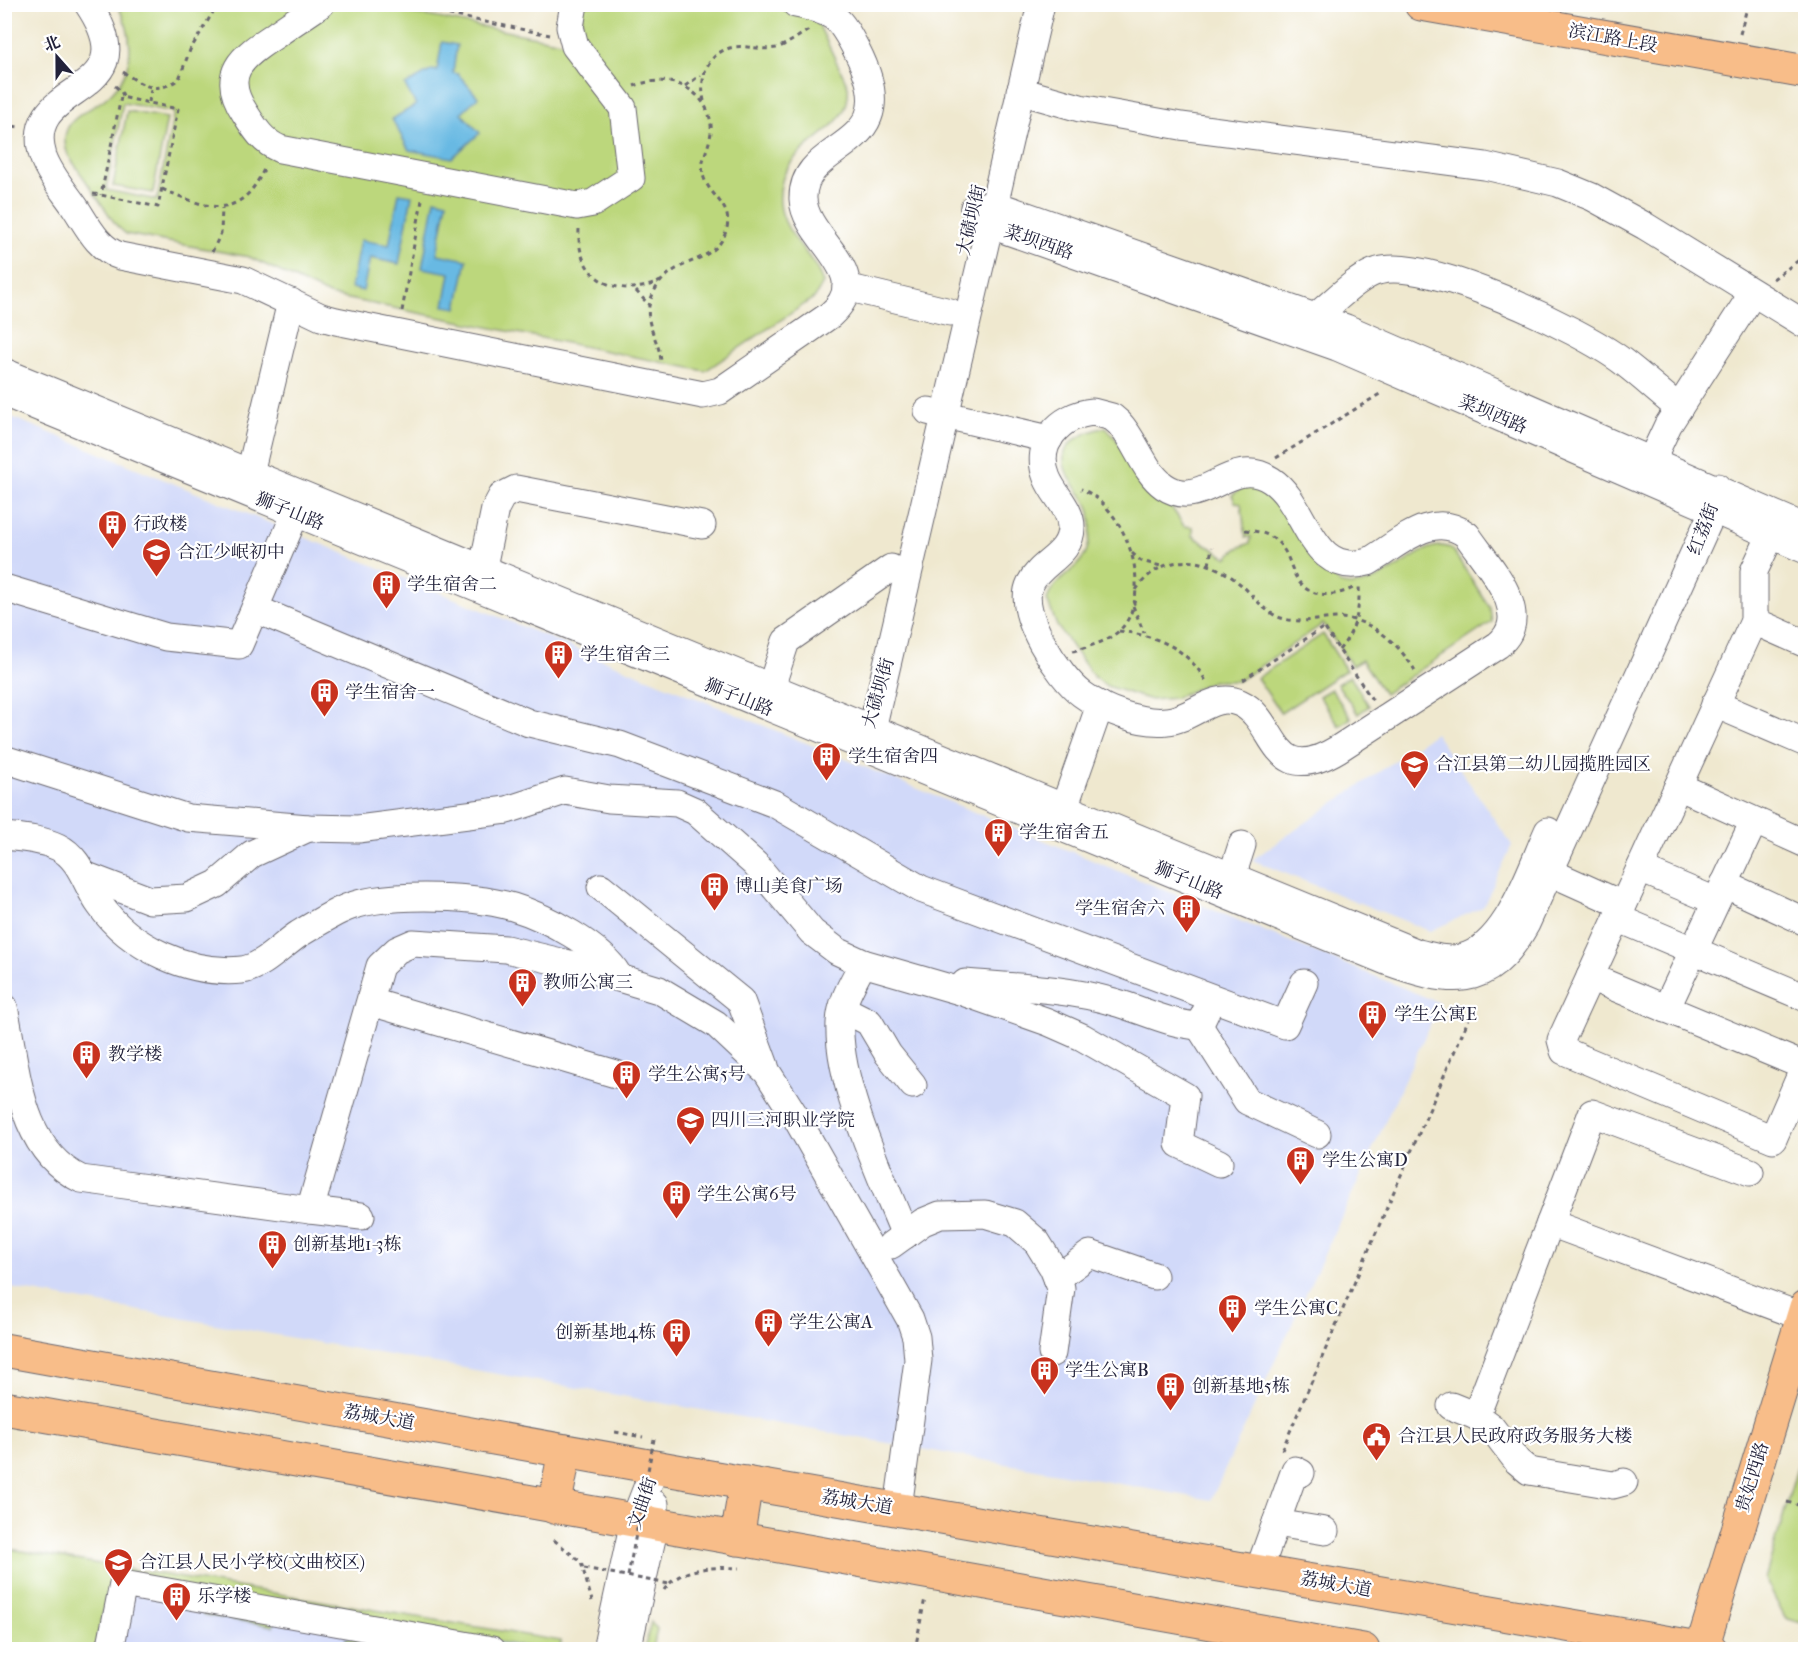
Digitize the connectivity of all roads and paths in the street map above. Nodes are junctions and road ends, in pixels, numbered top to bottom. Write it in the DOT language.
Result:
graph roads {
  1 [pos="88,4"];
  2 [pos="218,4"];
  3 [pos="321,4"];
  4 [pos="396,4"];
  5 [pos="574,4"];
  6 [pos="796,4"];
  7 [pos="1022,4"];
  8 [pos="1041,4"];
  9 [pos="1421,4"];
  10 [pos="1526,4"];
  11 [pos="1748,4"];
  12 [pos="835,15"];
  13 [pos="573,40"];
  14 [pos="1738,42"];
  15 [pos="1806,54"];
  16 [pos="105,59"];
  17 [pos="1806,72"];
  18 [pos="703,74"];
  19 [pos="684,87"];
  20 [pos="151,89"];
  21 [pos="1020,91"];
  22 [pos="616,100"];
  23 [pos="704,102"];
  24 [pos="148,103"];
  25 [pos="273,146"];
  26 [pos="426,177"];
  27 [pos="62,187"];
  28 [pos="162,189"];
  29 [pos="101,195"];
  30 [pos="580,206"];
  31 [pos="222,208"];
  32 [pos="985,212"];
  33 [pos="1806,255"];
  34 [pos="201,272"];
  35 [pos="662,280"];
  36 [pos="846,287"];
  37 [pos="634,290"];
  38 [pos="1753,293"];
  39 [pos="291,302"];
  40 [pos="649,304"];
  41 [pos="950,312"];
  42 [pos="1316,317"];
  43 [pos="1806,325"];
  44 [pos="398,333"];
  45 [pos="1687,362"];
  46 [pos="4,372"];
  47 [pos="1406,377"];
  48 [pos="658,386"];
  49 [pos="4,393"];
  50 [pos="1672,402"];
  51 [pos="936,413"];
  52 [pos="1049,439"];
  53 [pos="1647,469"];
  54 [pos="250,473"];
  55 [pos="1252,473"];
  56 [pos="1047,479"];
  57 [pos="1710,500"];
  58 [pos="300,504"];
  59 [pos="702,525"];
  60 [pos="1806,528"];
  61 [pos="1245,531"];
  62 [pos="1771,535"];
  63 [pos="1212,547"];
  64 [pos="1129,549"];
  65 [pos="1806,550"];
  66 [pos="1163,566"];
  67 [pos="1209,566"];
  68 [pos="891,568"];
  69 [pos="1358,575"];
  70 [pos="480,579"];
  71 [pos="4,588"];
  72 [pos="1136,590"];
  73 [pos="1133,604"];
  74 [pos="255,609"];
  75 [pos="1356,621"];
  76 [pos="1754,621"];
  77 [pos="1119,631"];
  78 [pos="1144,634"];
  79 [pos="1806,644"];
  80 [pos="1339,650"];
  81 [pos="1050,654"];
  82 [pos="771,687"];
  83 [pos="1427,691"];
  84 [pos="1223,701"];
  85 [pos="1715,704"];
  86 [pos="1100,705"];
  87 [pos="1384,719"];
  88 [pos="862,731"];
  89 [pos="1806,743"];
  90 [pos="4,759"];
  91 [pos="1678,786"];
  92 [pos="1061,817"];
  93 [pos="1754,821"];
  94 [pos="308,828"];
  95 [pos="4,836"];
  96 [pos="1806,844"];
  97 [pos="1242,845"];
  98 [pos="1541,868"];
  99 [pos="1640,869"];
  100 [pos="87,876"];
  101 [pos="1232,876"];
  102 [pos="601,887"];
  103 [pos="1720,893"];
  104 [pos="1620,911"];
  105 [pos="1806,922"];
  106 [pos="1694,950"];
  107 [pos="863,963"];
  108 [pos="1475,963"];
  109 [pos="1590,977"];
  110 [pos="621,978"];
  111 [pos="914,978"];
  112 [pos="1304,984"];
  113 [pos="1806,998"];
  114 [pos="1212,999"];
  115 [pos="370,1002"];
  116 [pos="4,1007"];
  117 [pos="843,1009"];
  118 [pos="1666,1009"];
  119 [pos="1472,1011"];
  120 [pos="1198,1026"];
  121 [pos="1805,1064"];
  122 [pos="767,1072"];
  123 [pos="616,1074"];
  124 [pos="913,1085"];
  125 [pos="1317,1134"];
  126 [pos="1219,1162"];
  127 [pos="1750,1172"];
  128 [pos="310,1210"];
  129 [pos="361,1216"];
  130 [pos="1550,1223"];
  131 [pos="905,1235"];
  132 [pos="875,1256"];
  133 [pos="1154,1276"];
  134 [pos="1057,1278"];
  135 [pos="1804,1314"];
  136 [pos="4,1350"];
  137 [pos="1052,1353"];
  138 [pos="1323,1356"];
  139 [pos="1806,1356"];
  140 [pos="1451,1406"];
  141 [pos="4,1408"];
  142 [pos="1476,1416"];
  143 [pos="615,1432"];
  144 [pos="565,1451"];
  145 [pos="655,1467"];
  146 [pos="1300,1473"];
  147 [pos="1624,1482"];
  148 [pos="746,1483"];
  149 [pos="1787,1502"];
  150 [pos="554,1507"];
  151 [pos="1806,1507"];
  152 [pos="898,1508"];
  153 [pos="644,1523"];
  154 [pos="1276,1523"];
  155 [pos="1325,1531"];
  156 [pos="554,1540"];
  157 [pos="738,1554"];
  158 [pos="584,1568"];
  159 [pos="1259,1570"];
  160 [pos="930,1573"];
  161 [pos="628,1576"];
  162 [pos="592,1607"];
  163 [pos="1355,1649"];
  164 [pos="1711,1649"];
  165 [pos="110,1650"];
  166 [pos="492,1650"];
  167 [pos="606,1650"];
  168 [pos="627,1650"];
  169 [pos="915,1650"];
  1 -- 16 [label="street"];
  2 -- 20 [label="path"];
  3 -- 25 [label="street"];
  4 -- 13 [label="path"];
  5 -- 13 [label="street"];
  6 -- 12 [label="street"];
  7 -- 32 [label="street, 大碛坝街"];
  8 -- 21 [label="street, 大碛坝街"];
  9 -- 17 [label="main road, 滨江路上段"];
  10 -- 14 [label="main road, 滨江路上段"];
  11 -- 14 [label="path"];
  12 -- 18 [label="path"];
  12 -- 36 [label="street"];
  13 -- 22 [label="street"];
  14 -- 15 [label="main road, 滨江路上段"];
  16 -- 20 [label="path"];
  16 -- 27 [label="street"];
  18 -- 19 [label="path"];
  18 -- 23 [label="path"];
  19 -- 22 [label="path"];
  19 -- 23 [label="path"];
  20 -- 24 [label="path"];
  21 -- 32 [label="street, 大碛坝街"];
  21 -- 38 [label="street"];
  22 -- 30 [label="street"];
  23 -- 35 [label="path"];
  24 -- 28 [label="path"];
  24 -- 29 [label="path"];
  25 -- 26 [label="street"];
  25 -- 31 [label="path"];
  26 -- 30 [label="street"];
  26 -- 44 [label="path"];
  27 -- 29 [label="path"];
  27 -- 34 [label="street"];
  28 -- 29 [label="path"];
  28 -- 31 [label="path"];
  30 -- 37 [label="path"];
  31 -- 34 [label="path"];
  32 -- 41 [label="street, 大碛坝街"];
  32 -- 42 [label="street, 菜坝西路"];
  32 -- 47 [label="street, 菜坝西路"];
  32 -- 51 [label="street, 大碛坝街"];
  33 -- 38 [label="path"];
  34 -- 39 [label="street"];
  35 -- 37 [label="path"];
  35 -- 40 [label="path"];
  36 -- 41 [label="street"];
  36 -- 48 [label="street"];
  37 -- 40 [label="path"];
  38 -- 43 [label="street"];
  38 -- 50 [label="street"];
  39 -- 44 [label="street"];
  39 -- 54 [label="street"];
  40 -- 48 [label="path"];
  41 -- 51 [label="street, 大碛坝街"];
  42 -- 50 [label="street"];
  42 -- 53 [label="street, 菜坝西路"];
  44 -- 48 [label="street"];
  45 -- 50 [label="street"];
  46 -- 54 [label="street, 狮子山路"];
  47 -- 53 [label="street, 菜坝西路"];
  47 -- 55 [label="path"];
  49 -- 58 [label="street, 狮子山路"];
  50 -- 53 [label="street"];
  51 -- 52 [label="street"];
  51 -- 68 [label="street, 大碛坝街"];
  51 -- 88 [label="street, 大碛坝街"];
  52 -- 55 [label="street"];
  52 -- 56 [label="street"];
  53 -- 57 [label="street, 菜坝西路"];
  54 -- 58 [label="street, 狮子山路"];
  55 -- 69 [label="street"];
  56 -- 64 [label="path"];
  56 -- 81 [label="street"];
  57 -- 60 [label="street, 菜坝西路"];
  57 -- 62 [label="street, 菜坝西路"];
  57 -- 98 [label="street, 红荔街"];
  58 -- 70 [label="street, 狮子山路"];
  58 -- 74 [label="street"];
  59 -- 70 [label="street"];
  61 -- 69 [label="path"];
  62 -- 65 [label="street, 菜坝西路"];
  62 -- 76 [label="street"];
  63 -- 67 [label="path"];
  64 -- 66 [label="path"];
  64 -- 72 [label="path"];
  66 -- 67 [label="path"];
  66 -- 72 [label="path"];
  67 -- 75 [label="path"];
  68 -- 82 [label="street"];
  68 -- 88 [label="street, 大碛坝街"];
  69 -- 75 [label="path"];
  69 -- 83 [label="street"];
  70 -- 82 [label="street, 狮子山路"];
  70 -- 88 [label="street, 狮子山路"];
  71 -- 74 [label="street"];
  72 -- 73 [label="path"];
  73 -- 77 [label="path"];
  73 -- 78 [label="path"];
  74 -- 114 [label="street"];
  75 -- 80 [label="path"];
  75 -- 83 [label="path"];
  76 -- 79 [label="street"];
  76 -- 85 [label="street"];
  77 -- 78 [label="path"];
  77 -- 81 [label="path"];
  78 -- 84 [label="path"];
  80 -- 84 [label="path"];
  80 -- 87 [label="path"];
  81 -- 86 [label="street"];
  82 -- 88 [label="street, 狮子山路"];
  83 -- 87 [label="street"];
  84 -- 86 [label="street"];
  84 -- 87 [label="street"];
  85 -- 89 [label="street"];
  85 -- 91 [label="street"];
  86 -- 92 [label="street"];
  88 -- 92 [label="street, 狮子山路"];
  90 -- 94 [label="street"];
  91 -- 93 [label="street"];
  91 -- 99 [label="street"];
  92 -- 101 [label="street, 狮子山路"];
  92 -- 108 [label="street, 狮子山路"];
  93 -- 96 [label="street"];
  93 -- 103 [label="street"];
  94 -- 100 [label="street"];
  94 -- 107 [label="street"];
  95 -- 100 [label="street"];
  97 -- 101 [label="street"];
  98 -- 104 [label="street"];
  98 -- 108 [label="street, 红荔街"];
  99 -- 103 [label="street"];
  99 -- 104 [label="street"];
  100 -- 110 [label="street"];
  101 -- 108 [label="street, 狮子山路"];
  102 -- 122 [label="street"];
  103 -- 105 [label="street"];
  103 -- 106 [label="street"];
  104 -- 106 [label="street"];
  104 -- 109 [label="street"];
  106 -- 113 [label="street"];
  106 -- 118 [label="street"];
  107 -- 111 [label="street"];
  107 -- 117 [label="street"];
  109 -- 118 [label="street"];
  109 -- 121 [label="street"];
  110 -- 115 [label="street"];
  110 -- 122 [label="street"];
  111 -- 120 [label="street"];
  111 -- 126 [label="street"];
  112 -- 114 [label="street"];
  114 -- 120 [label="street"];
  115 -- 123 [label="street"];
  115 -- 128 [label="street"];
  116 -- 128 [label="street"];
  117 -- 124 [label="street"];
  117 -- 131 [label="street"];
  118 -- 121 [label="street"];
  119 -- 138 [label="path"];
  120 -- 125 [label="street"];
  122 -- 132 [label="street"];
  127 -- 130 [label="street"];
  128 -- 129 [label="street"];
  130 -- 135 [label="street"];
  130 -- 142 [label="street"];
  131 -- 132 [label="street"];
  131 -- 134 [label="street"];
  132 -- 152 [label="street"];
  133 -- 134 [label="street"];
  134 -- 137 [label="street"];
  135 -- 164 [label="main road, 贵妃西路"];
  136 -- 144 [label="main road, 荔城大道"];
  139 -- 164 [label="main road, 贵妃西路"];
  140 -- 142 [label="street"];
  141 -- 150 [label="main road"];
  142 -- 147 [label="street"];
  143 -- 161 [label="path, bridge"];
  144 -- 145 [label="main road, 荔城大道"];
  144 -- 150 [label="main road"];
  145 -- 148 [label="main road, 荔城大道"];
  145 -- 153 [label="street, 文曲街"];
  146 -- 154 [label="street"];
  148 -- 152 [label="main road, 荔城大道"];
  148 -- 157 [label="main road"];
  149 -- 151 [label="path"];
  150 -- 153 [label="main road"];
  152 -- 159 [label="main road, 荔城大道"];
  153 -- 157 [label="main road"];
  153 -- 167 [label="street, 文曲街"];
  153 -- 168 [label="street, 文曲街"];
  154 -- 155 [label="street"];
  154 -- 159 [label="street"];
  156 -- 158 [label="path"];
  157 -- 160 [label="main road"];
  157 -- 161 [label="path, bridge"];
  158 -- 161 [label="path, bridge"];
  158 -- 162 [label="path"];
  159 -- 164 [label="main road, 荔城大道"];
  160 -- 163 [label="main road"];
  160 -- 169 [label="path"];
  165 -- 166 [label="street"];
}
